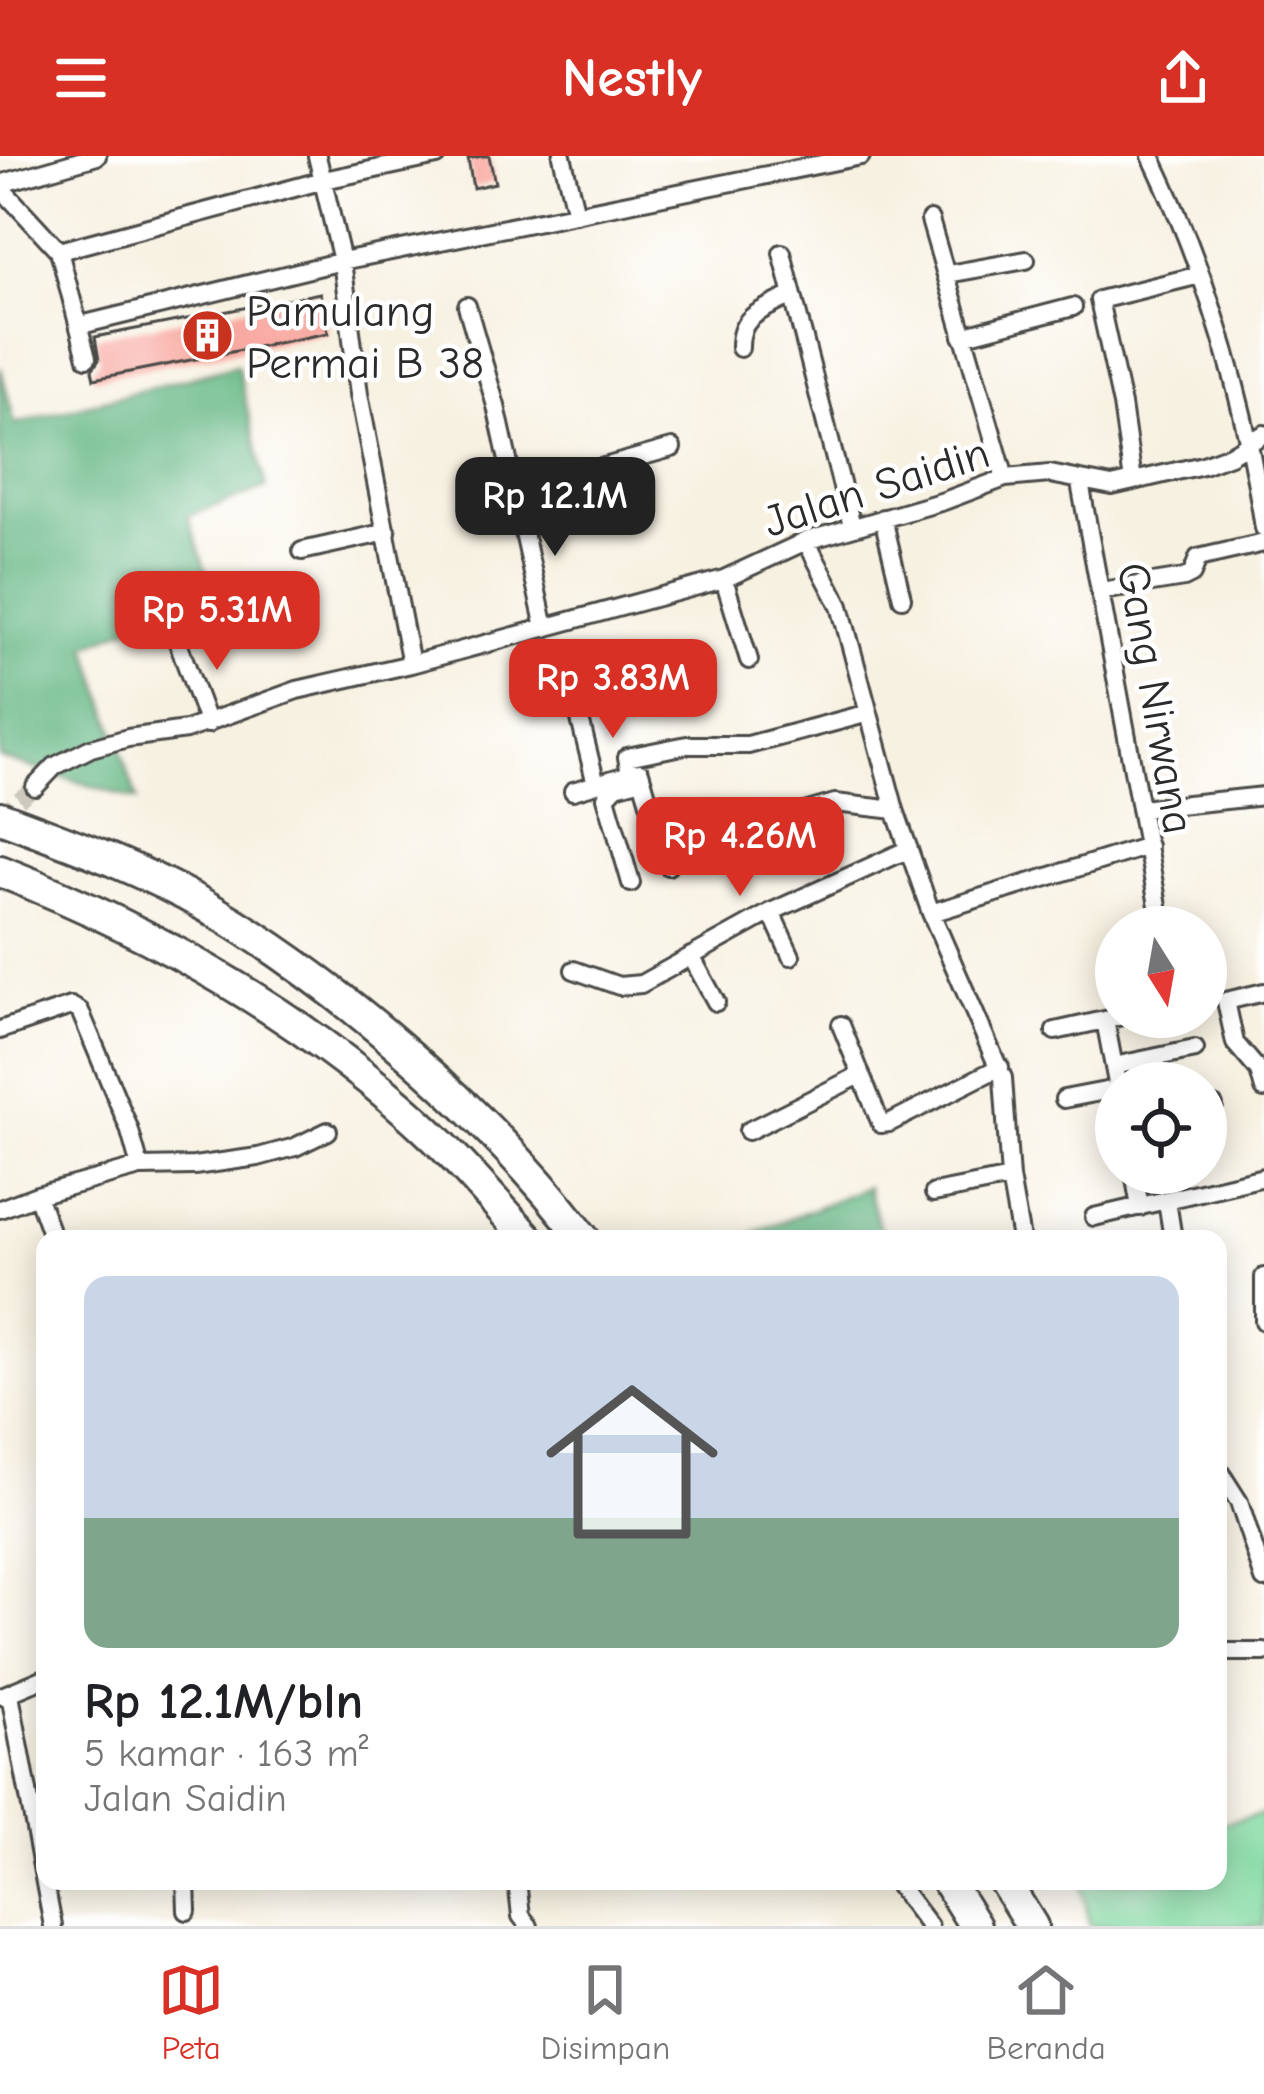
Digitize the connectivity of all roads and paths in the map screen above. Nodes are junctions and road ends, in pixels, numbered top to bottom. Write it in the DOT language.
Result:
graph roads {
  1 [pos="98,156"];
  2 [pos="316,156"];
  3 [pos="436,156"];
  4 [pos="562,156"];
  5 [pos="861,156"];
  6 [pos="1151,156"];
  7 [pos="829,159"];
  8 [pos="324,181"];
  9 [pos="0,186"];
  10 [pos="576,214"];
  11 [pos="930,220"];
  12 [pos="59,251"];
  13 [pos="782,253"];
  14 [pos="1026,260"];
  15 [pos="342,262"];
  16 [pos="948,274"];
  17 [pos="1200,275"];
  18 [pos="790,296"];
  19 [pos="467,306"];
  20 [pos="1073,307"];
  21 [pos="81,326"];
  22 [pos="962,336"];
  23 [pos="740,348"];
  24 [pos="87,358"];
  25 [pos="1257,437"];
  26 [pos="672,448"];
  27 [pos="1005,478"];
  28 [pos="1132,481"];
  29 [pos="1080,483"];
  30 [pos="515,501"];
  31 [pos="883,518"];
  32 [pos="852,526"];
  33 [pos="1264,528"];
  34 [pos="387,532"];
  35 [pos="806,541"];
  36 [pos="1264,543"];
  37 [pos="302,551"];
  38 [pos="724,579"];
  39 [pos="1102,591"];
  40 [pos="902,598"];
  41 [pos="545,628"];
  42 [pos="178,640"];
  43 [pos="749,660"];
  44 [pos="411,664"];
  45 [pos="578,711"];
  46 [pos="868,713"];
  47 [pos="208,724"];
  48 [pos="641,755"];
  49 [pos="642,779"];
  50 [pos="596,784"];
  51 [pos="35,787"];
  52 [pos="573,790"];
  53 [pos="1264,796"];
  54 [pos="1140,809"];
  55 [pos="895,810"];
  56 [pos="704,813"];
  57 [pos="0,817"];
  58 [pos="763,824"];
  59 [pos="659,838"];
  60 [pos="1148,846"];
  61 [pos="909,849"];
  62 [pos="668,866"];
  63 [pos="0,872"];
  64 [pos="631,883"];
  65 [pos="1158,906"];
  66 [pos="771,912"];
  67 [pos="931,913"];
  68 [pos="691,956"];
  69 [pos="791,956"];
  70 [pos="574,970"];
  71 [pos="1264,992"];
  72 [pos="716,1002"];
  73 [pos="1095,1023"];
  74 [pos="841,1025"];
  75 [pos="0,1030"];
  76 [pos="1055,1031"];
  77 [pos="1195,1049"];
  78 [pos="1161,1062"];
  79 [pos="1000,1067"];
  80 [pos="860,1075"];
  81 [pos="1095,1087"];
  82 [pos="1264,1089"];
  83 [pos="1064,1100"];
  84 [pos="328,1131"];
  85 [pos="748,1131"];
  86 [pos="140,1167"];
  87 [pos="1264,1177"];
  88 [pos="1010,1178"];
  89 [pos="934,1193"];
  90 [pos="1138,1194"];
  91 [pos="37,1196"];
  92 [pos="1167,1202"];
  93 [pos="1140,1207"];
  94 [pos="0,1209"];
  95 [pos="1094,1216"];
  96 [pos="50,1230"];
  97 [pos="521,1230"];
  98 [pos="576,1230"];
  99 [pos="1020,1230"];
  100 [pos="1172,1230"];
  101 [pos="1264,1277"];
  102 [pos="1264,1321"];
  103 [pos="1227,1483"];
  104 [pos="1239,1502"];
  105 [pos="1227,1504"];
  106 [pos="1264,1580"];
  107 [pos="1227,1652"];
  108 [pos="1264,1652"];
  109 [pos="36,1682"];
  110 [pos="5,1696"];
  111 [pos="36,1845"];
  112 [pos="45,1890"];
  113 [pos="186,1890"];
  114 [pos="518,1890"];
  115 [pos="902,1890"];
  116 [pos="953,1890"];
  117 [pos="1010,1890"];
  118 [pos="187,1911"];
  119 [pos="53,1926"];
  120 [pos="529,1926"];
  121 [pos="929,1926"];
  122 [pos="975,1926"];
  123 [pos="1032,1926"];
  1 -- 9 [label="street"];
  2 -- 8 [label="street"];
  3 -- 8 [label="street"];
  4 -- 10 [label="street"];
  5 -- 7 [label="street"];
  6 -- 17 [label="street"];
  7 -- 10 [label="street"];
  8 -- 12 [label="street"];
  8 -- 15 [label="street"];
  9 -- 12 [label="street"];
  10 -- 15 [label="street"];
  11 -- 16 [label="street"];
  12 -- 21 [label="street"];
  13 -- 18 [label="street"];
  14 -- 16 [label="street"];
  15 -- 21 [label="street"];
  15 -- 34 [label="street"];
  16 -- 22 [label="street"];
  17 -- 25 [label="street"];
  17 -- 28 [label="street"];
  18 -- 23 [label="street"];
  18 -- 32 [label="street"];
  19 -- 30 [label="street"];
  20 -- 22 [label="street"];
  21 -- 24 [label="street"];
  22 -- 27 [label="street"];
  25 -- 28 [label="street, Jalan Saidin"];
  25 -- 33 [label="street"];
  26 -- 30 [label="street"];
  27 -- 29 [label="street, Jalan Saidin"];
  27 -- 31 [label="street, Jalan Saidin"];
  28 -- 29 [label="street, Jalan Saidin"];
  29 -- 39 [label="street, Gang Nirwana"];
  30 -- 41 [label="street"];
  31 -- 32 [label="street, Jalan Saidin"];
  31 -- 40 [label="street"];
  32 -- 35 [label="street, Jalan Saidin"];
  34 -- 37 [label="street"];
  34 -- 44 [label="street"];
  35 -- 38 [label="street, Jalan Saidin"];
  35 -- 46 [label="street"];
  36 -- 39 [label="street"];
  38 -- 41 [label="street, Jalan Saidin"];
  38 -- 43 [label="street"];
  39 -- 54 [label="street, Gang Nirwana"];
  41 -- 44 [label="street, Jalan Saidin"];
  42 -- 47 [label="street"];
  44 -- 47 [label="street, Jalan Saidin"];
  45 -- 50 [label="street"];
  46 -- 48 [label="street"];
  46 -- 55 [label="street"];
  47 -- 51 [label="street, Jalan Saidin"];
  48 -- 49 [label="street"];
  48 -- 50 [label="street"];
  49 -- 59 [label="street"];
  49 -- 64 [label="street"];
  50 -- 52 [label="street"];
  53 -- 54 [label="street"];
  54 -- 60 [label="street, Gang Nirwana"];
  55 -- 58 [label="street"];
  55 -- 61 [label="street"];
  56 -- 59 [label="street"];
  57 -- 98 [label="highway"];
  59 -- 62 [label="street"];
  60 -- 65 [label="street, Gang Nirwana"];
  60 -- 67 [label="street"];
  61 -- 66 [label="street"];
  61 -- 67 [label="street"];
  63 -- 97 [label="highway"];
  66 -- 68 [label="street"];
  66 -- 69 [label="street"];
  67 -- 79 [label="street"];
  68 -- 70 [label="street"];
  68 -- 72 [label="street"];
  71 -- 82 [label="street"];
  73 -- 76 [label="street"];
  74 -- 80 [label="street"];
  75 -- 86 [label="street"];
  77 -- 78 [label="street"];
  79 -- 80 [label="street"];
  79 -- 88 [label="street"];
  80 -- 85 [label="street"];
  81 -- 83 [label="street"];
  84 -- 86 [label="street"];
  86 -- 91 [label="street"];
  87 -- 92 [label="street"];
  88 -- 89 [label="street"];
  88 -- 99 [label="street"];
  90 -- 93 [label="street"];
  91 -- 94 [label="street"];
  91 -- 96 [label="street"];
  92 -- 93 [label="street"];
  92 -- 100 [label="street"];
  93 -- 95 [label="street"];
  101 -- 102 [label="street"];
  103 -- 104 [label="street"];
  104 -- 105 [label="street"];
  104 -- 106 [label="street"];
  107 -- 108 [label="street"];
  109 -- 110 [label="street"];
  110 -- 111 [label="street"];
  112 -- 119 [label="street"];
  113 -- 118 [label="street"];
  114 -- 120 [label="street"];
  115 -- 121 [label="street"];
  116 -- 122 [label="highway"];
  117 -- 123 [label="highway"];
}
